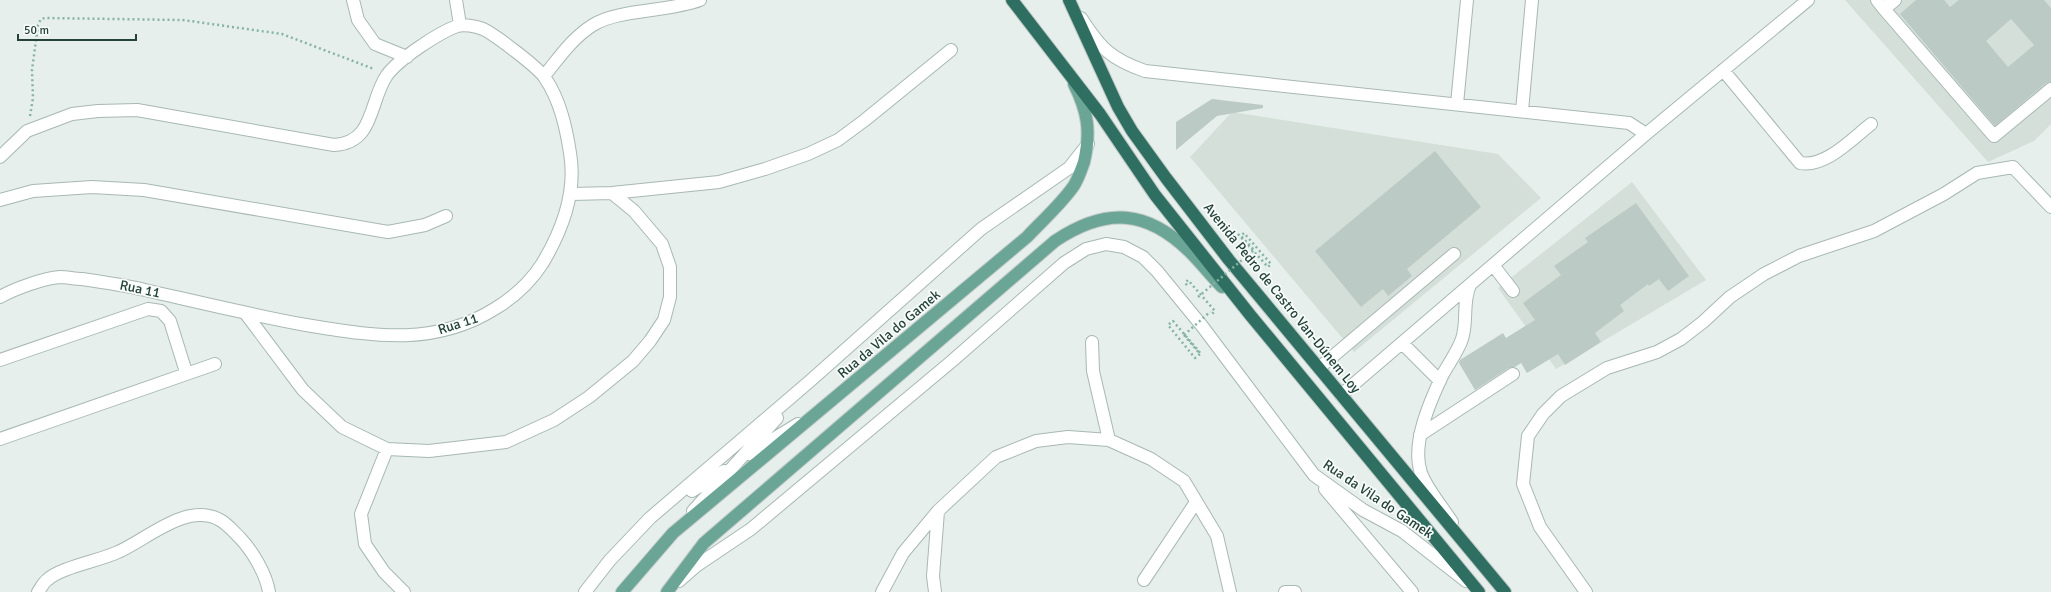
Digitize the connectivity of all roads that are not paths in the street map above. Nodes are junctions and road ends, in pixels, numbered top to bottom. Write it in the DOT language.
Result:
graph roads {
  1 [pos="353,0"];
  2 [pos="456,0"];
  3 [pos="700,0"];
  4 [pos="1012,0"];
  5 [pos="1070,0"];
  6 [pos="1467,0"];
  7 [pos="1532,0"];
  8 [pos="1808,0"];
  9 [pos="1895,0"];
  10 [pos="1881,5"];
  11 [pos="460,25"];
  12 [pos="951,50"];
  13 [pos="407,57"];
  14 [pos="1060,61"];
  15 [pos="1723,70"];
  16 [pos="544,76"];
  17 [pos="2051,89"];
  18 [pos="1458,104"];
  19 [pos="1522,111"];
  20 [pos="1871,124"];
  21 [pos="1646,134"];
  22 [pos="1088,143"];
  23 [pos="0,157"];
  24 [pos="612,193"];
  25 [pos="571,194"];
  26 [pos="0,200"];
  27 [pos="2051,207"];
  28 [pos="446,216"];
  29 [pos="1454,254"];
  30 [pos="1493,265"];
  31 [pos="1214,273"];
  32 [pos="1470,285"];
  33 [pos="1513,291"];
  34 [pos="0,297"];
  35 [pos="246,314"];
  36 [pos="1251,316"];
  37 [pos="1092,342"];
  38 [pos="1402,343"];
  39 [pos="0,360"];
  40 [pos="215,364"];
  41 [pos="1319,368"];
  42 [pos="186,372"];
  43 [pos="1513,374"];
  44 [pos="810,381"];
  45 [pos="1440,381"];
  46 [pos="1342,395"];
  47 [pos="828,405"];
  48 [pos="1420,435"];
  49 [pos="0,438"];
  50 [pos="1109,440"];
  51 [pos="387,449"];
  52 [pos="737,462"];
  53 [pos="1314,476"];
  54 [pos="1196,502"];
  55 [pos="938,511"];
  56 [pos="656,513"];
  57 [pos="673,533"];
  58 [pos="1469,549"];
  59 [pos="1144,580"];
  60 [pos="668,591"];
  61 [pos="1478,591"];
  62 [pos="38,592"];
  63 [pos="269,592"];
  64 [pos="404,592"];
  65 [pos="585,592"];
  66 [pos="622,592"];
  67 [pos="882,592"];
  68 [pos="935,592"];
  69 [pos="1230,592"];
  70 [pos="1285,592"];
  71 [pos="1295,592"];
  72 [pos="1412,592"];
  73 [pos="1505,592"];
  74 [pos="1586,592"];
  1 -- 13 [label="street"];
  2 -- 11 [label="street"];
  3 -- 16 [label="street"];
  4 -- 14 [label="highway"];
  5 -- 18 [label="street"];
  5 -- 41 [label="highway, Avenida Pedro de Castro Van-Dúnem Loy"];
  6 -- 18 [label="street"];
  7 -- 19 [label="street"];
  8 -- 15 [label="street"];
  9 -- 10 [label="street"];
  10 -- 17 [label="street"];
  11 -- 13 [label="street"];
  11 -- 16 [label="street, Rua 11"];
  12 -- 24 [label="street"];
  13 -- 23 [label="street"];
  14 -- 22 [label="main road, Rua da Vila do Gamek"];
  14 -- 31 [label="highway"];
  15 -- 20 [label="street"];
  15 -- 21 [label="street"];
  16 -- 25 [label="street, Rua 11"];
  18 -- 19 [label="street"];
  19 -- 21 [label="street"];
  21 -- 30 [label="street"];
  22 -- 44 [label="street"];
  22 -- 47 [label="main road, Rua da Vila do Gamek"];
  24 -- 25 [label="street"];
  24 -- 51 [label="street"];
  25 -- 35 [label="street, Rua 11"];
  26 -- 28 [label="street"];
  27 -- 74 [label="street"];
  29 -- 41 [label="street"];
  30 -- 32 [label="street"];
  30 -- 33 [label="street"];
  31 -- 36 [label="main road, Rua da Vila do Gamek"];
  31 -- 36 [label="highway"];
  31 -- 60 [label="main road, Rua da Vila do Gamek"];
  32 -- 38 [label="street"];
  32 -- 45 [label="street"];
  34 -- 35 [label="street, Rua 11"];
  35 -- 51 [label="street"];
  36 -- 61 [label="highway"];
  37 -- 50 [label="street"];
  38 -- 45 [label="street"];
  38 -- 46 [label="street"];
  39 -- 42 [label="street"];
  40 -- 42 [label="street"];
  41 -- 46 [label="highway, Avenida Pedro de Castro Van-Dúnem Loy"];
  42 -- 49 [label="street"];
  43 -- 48 [label="street"];
  44 -- 52 [label="street"];
  44 -- 56 [label="street"];
  45 -- 48 [label="street"];
  46 -- 58 [label="highway, Avenida Pedro de Castro Van-Dúnem Loy"];
  47 -- 52 [label="street"];
  47 -- 57 [label="main road, Rua da Vila do Gamek"];
  48 -- 58 [label="street"];
  50 -- 54 [label="street"];
  50 -- 55 [label="street"];
  51 -- 64 [label="street"];
  52 -- 56 [label="street"];
  52 -- 57 [label="street"];
  53 -- 60 [label="street, Rua da Vila do Gamek"];
  53 -- 61 [label="street, Rua da Vila do Gamek"];
  53 -- 72 [label="street"];
  54 -- 59 [label="street"];
  54 -- 69 [label="street"];
  55 -- 67 [label="street"];
  55 -- 68 [label="street"];
  56 -- 65 [label="street"];
  57 -- 66 [label="main road, Rua da Vila do Gamek"];
  58 -- 73 [label="highway, Avenida Pedro de Castro Van-Dúnem Loy"];
  62 -- 63 [label="street"];
  70 -- 71 [label="street"];
}
